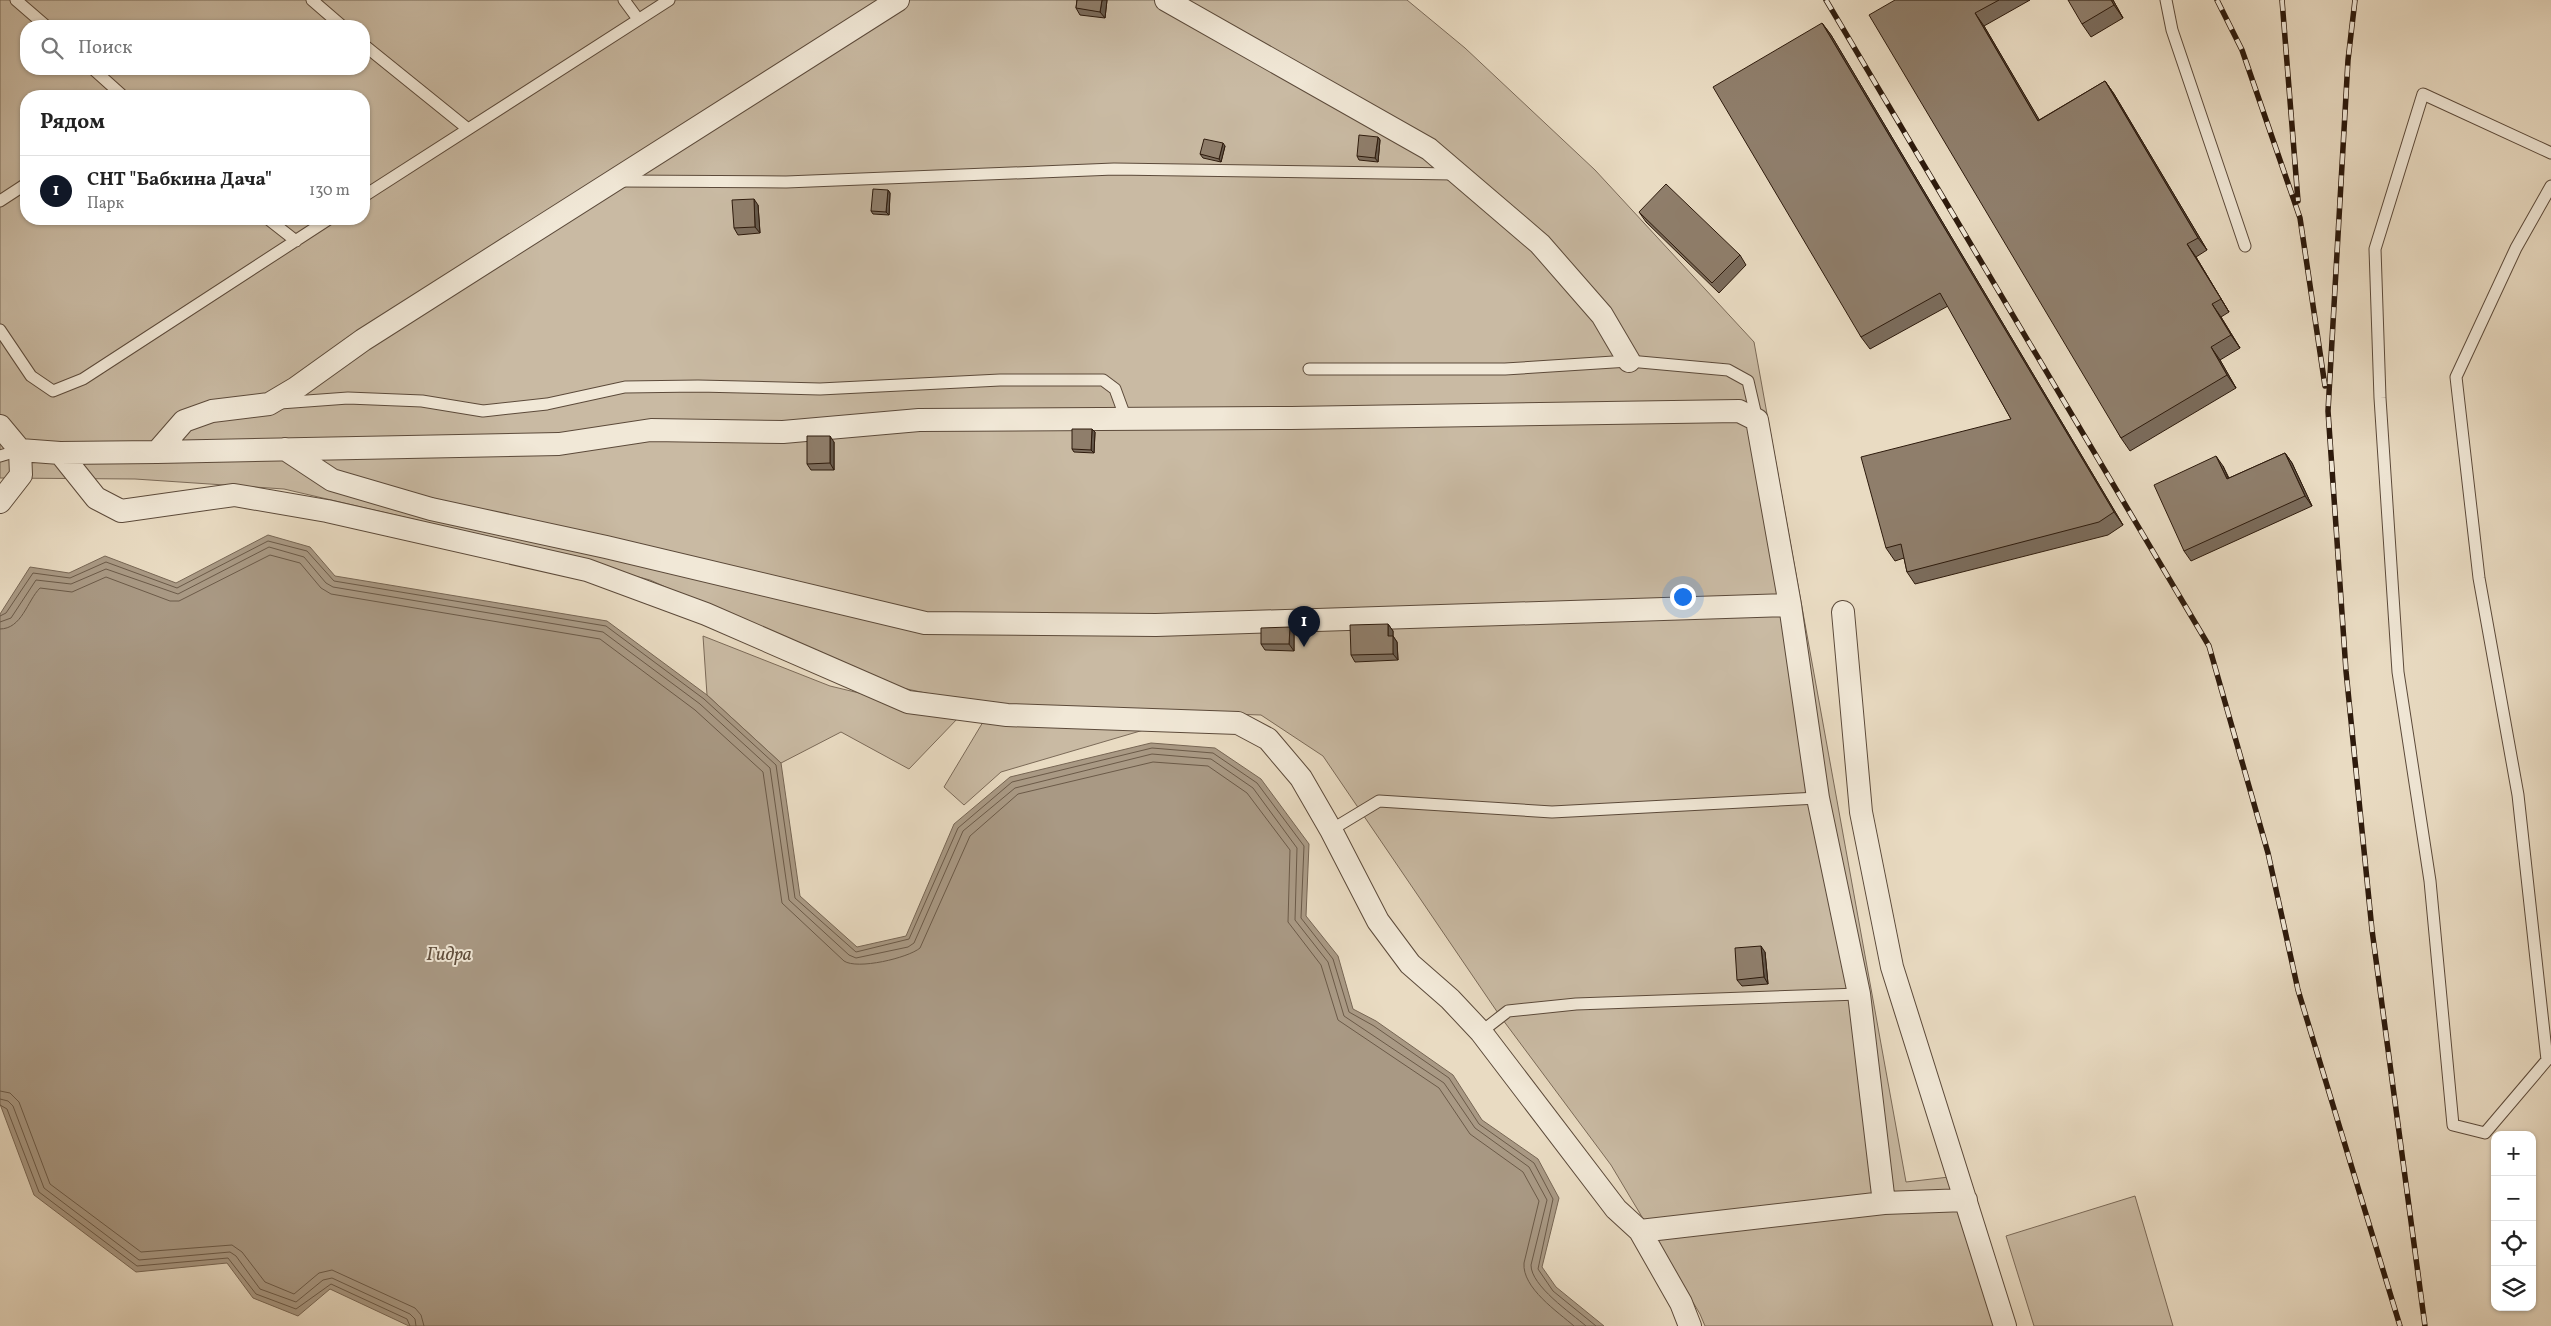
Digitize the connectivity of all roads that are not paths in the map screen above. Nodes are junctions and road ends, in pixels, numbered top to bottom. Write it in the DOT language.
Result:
graph roads {
  1 [pos="16,0"];
  2 [pos="312,0"];
  3 [pos="624,0"];
  4 [pos="669,0"];
  5 [pos="898,0"];
  6 [pos="1166,0"];
  7 [pos="2166,0"];
  8 [pos="638,19"];
  9 [pos="39,20"];
  10 [pos="335,20"];
  11 [pos="370,50"];
  12 [pos="100,75"];
  13 [pos="116,90"];
  14 [pos="468,129"];
  15 [pos="2551,153"];
  16 [pos="1458,174"];
  17 [pos="613,181"];
  18 [pos="2551,186"];
  19 [pos="20,188"];
  20 [pos="370,192"];
  21 [pos="0,202"];
  22 [pos="276,225"];
  23 [pos="321,225"];
  24 [pos="296,241"];
  25 [pos="2244,246"];
  26 [pos="0,330"];
  27 [pos="1628,361"];
  28 [pos="1310,369"];
  29 [pos="269,404"];
  30 [pos="1126,419"];
  31 [pos="1757,420"];
  32 [pos="0,426"];
  33 [pos="285,449"];
  34 [pos="60,452"];
  35 [pos="157,452"];
  36 [pos="10,453"];
  37 [pos="0,502"];
  38 [pos="1790,605"];
  39 [pos="1843,612"];
  40 [pos="1818,798"];
  41 [pos="1331,830"];
  42 [pos="1859,994"];
  43 [pos="1481,1032"];
  44 [pos="1966,1200"];
  45 [pos="1884,1203"];
  46 [pos="1640,1231"];
  47 [pos="1690,1326"];
  48 [pos="2005,1326"];
  1 -- 9 [label="lane"];
  2 -- 10 [label="lane"];
  3 -- 8 [label="lane"];
  4 -- 8 [label="lane"];
  5 -- 17 [label="street"];
  6 -- 16 [label="street"];
  7 -- 25 [label="lane"];
  8 -- 14 [label="lane"];
  11 -- 14 [label="lane"];
  12 -- 13 [label="lane"];
  14 -- 20 [label="lane"];
  15 -- 18 [label="lane"];
  16 -- 17 [label="lane"];
  16 -- 27 [label="street"];
  17 -- 29 [label="street"];
  19 -- 21 [label="lane"];
  22 -- 24 [label="lane"];
  23 -- 24 [label="lane"];
  24 -- 26 [label="lane"];
  27 -- 28 [label="lane"];
  27 -- 31 [label="lane"];
  29 -- 30 [label="lane"];
  29 -- 35 [label="street"];
  30 -- 31 [label="street"];
  30 -- 33 [label="street"];
  31 -- 38 [label="street"];
  32 -- 36 [label="street"];
  33 -- 35 [label="street"];
  33 -- 38 [label="street"];
  34 -- 35 [label="street"];
  34 -- 36 [label="street"];
  34 -- 41 [label="street"];
  36 -- 37 [label="street"];
  38 -- 40 [label="street"];
  39 -- 44 [label="street"];
  40 -- 41 [label="lane"];
  40 -- 42 [label="street"];
  41 -- 43 [label="street"];
  42 -- 43 [label="lane"];
  42 -- 45 [label="street"];
  43 -- 46 [label="street"];
  44 -- 45 [label="street"];
  44 -- 48 [label="street"];
  45 -- 46 [label="street"];
  46 -- 47 [label="street"];
}
